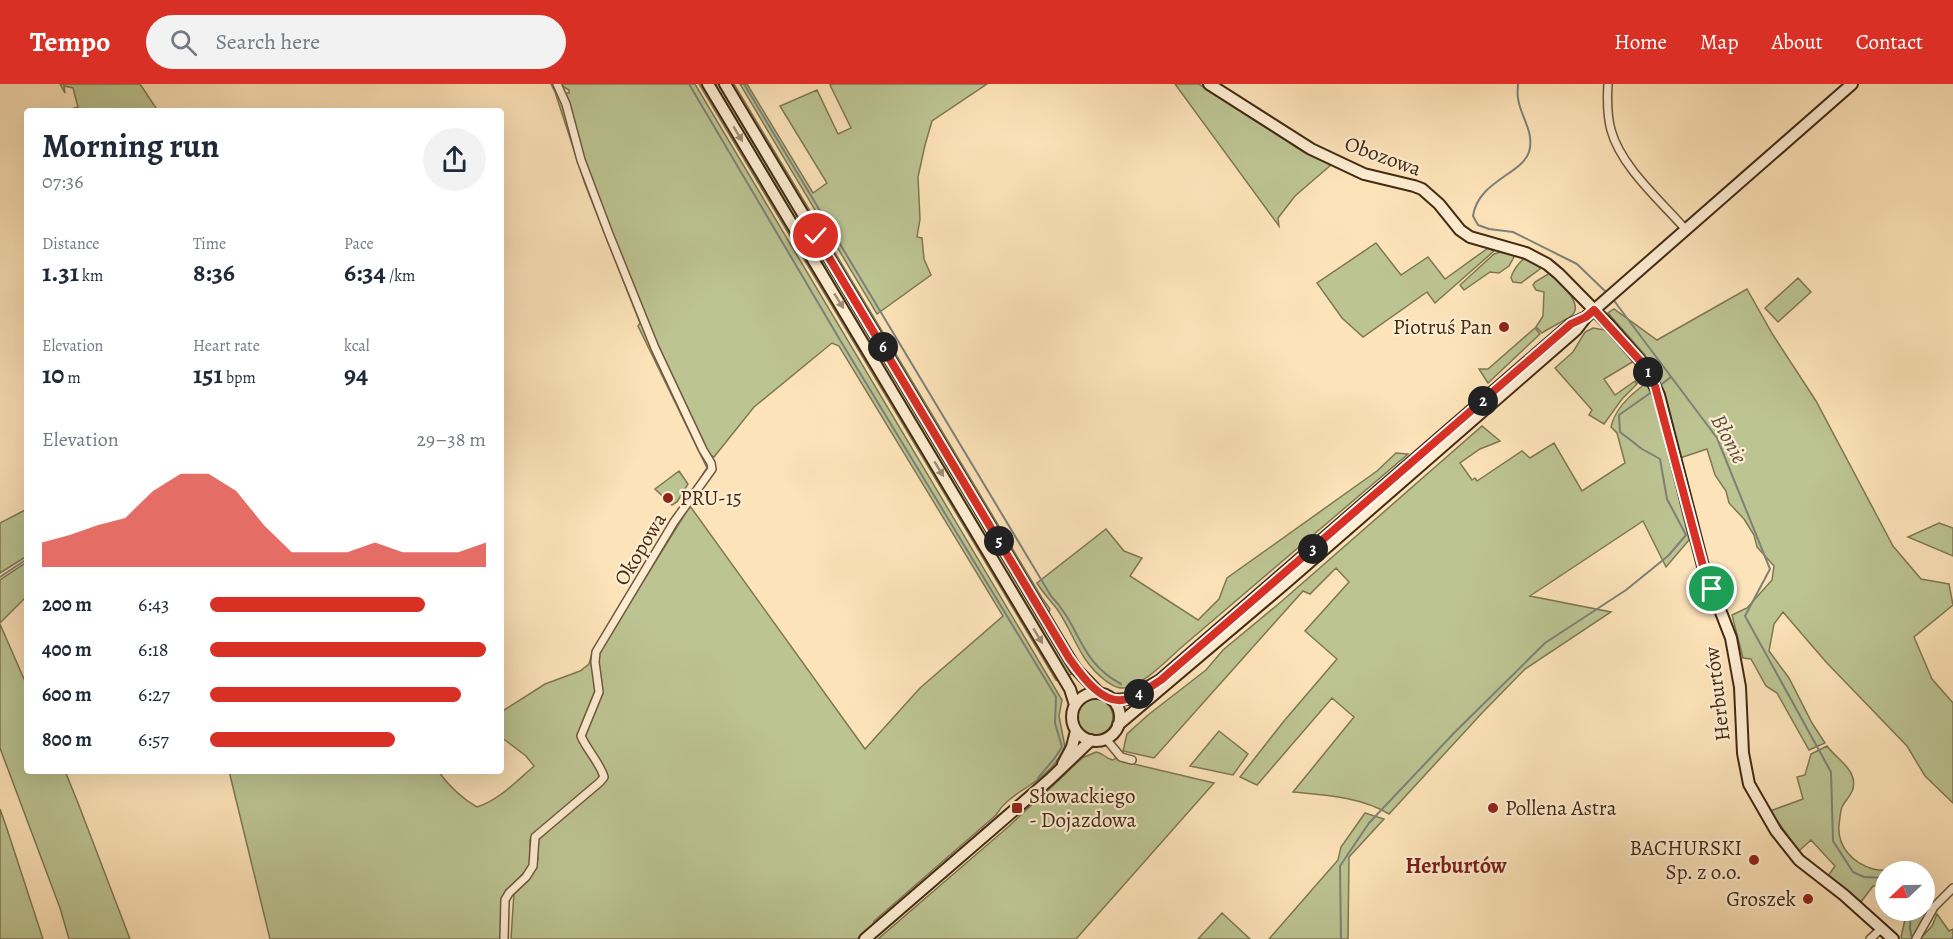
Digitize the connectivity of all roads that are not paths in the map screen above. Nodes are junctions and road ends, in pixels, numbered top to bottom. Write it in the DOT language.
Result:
graph roads {
  1 [pos="557,84"];
  2 [pos="708,84"];
  3 [pos="725,84"];
  4 [pos="1209,84"];
  5 [pos="1608,84"];
  6 [pos="1852,84"];
  7 [pos="1686,230"];
  8 [pos="1578,293"];
  9 [pos="1594,310"];
  10 [pos="1574,327"];
  11 [pos="1611,327"];
  12 [pos="1099,693"];
  13 [pos="1112,700"];
  14 [pos="1075,705"];
  15 [pos="1118,725"];
  16 [pos="1076,731"];
  17 [pos="1106,739"];
  18 [pos="1091,740"];
  19 [pos="1132,760"];
  20 [pos="1059,771"];
  21 [pos="1953,888"];
  22 [pos="1882,928"];
  23 [pos="1917,938"];
  24 [pos="504,939"];
  25 [pos="865,939"];
  26 [pos="1870,939"];
  27 [pos="1893,939"];
  1 -- 24 [label="street, Okopowa"];
  2 -- 14 [label="main road, one-way"];
  3 -- 12 [label="main road"];
  4 -- 8 [label="main road, Obozowa"];
  5 -- 7 [label="street"];
  6 -- 7 [label="main road"];
  7 -- 9 [label="main road"];
  8 -- 9 [label="main road, Obozowa"];
  8 -- 10 [label="main road"];
  9 -- 10 [label="main road"];
  9 -- 11 [label="main road, Herburtów"];
  10 -- 11 [label="main road"];
  10 -- 13 [label="main road"];
  10 -- 15 [label="main road"];
  11 -- 22 [label="main road, Herburtów"];
  12 -- 13 [label="main road"];
  12 -- 14 [label="main road"];
  13 -- 15 [label="main road"];
  14 -- 16 [label="main road"];
  15 -- 17 [label="main road"];
  16 -- 18 [label="main road"];
  16 -- 20 [label="main road"];
  17 -- 18 [label="main road"];
  17 -- 19 [label="street"];
  18 -- 20 [label="main road"];
  20 -- 25 [label="main road"];
  21 -- 23 [label="street"];
  22 -- 26 [label="street"];
  22 -- 27 [label="main road, Herburtów"];
}
